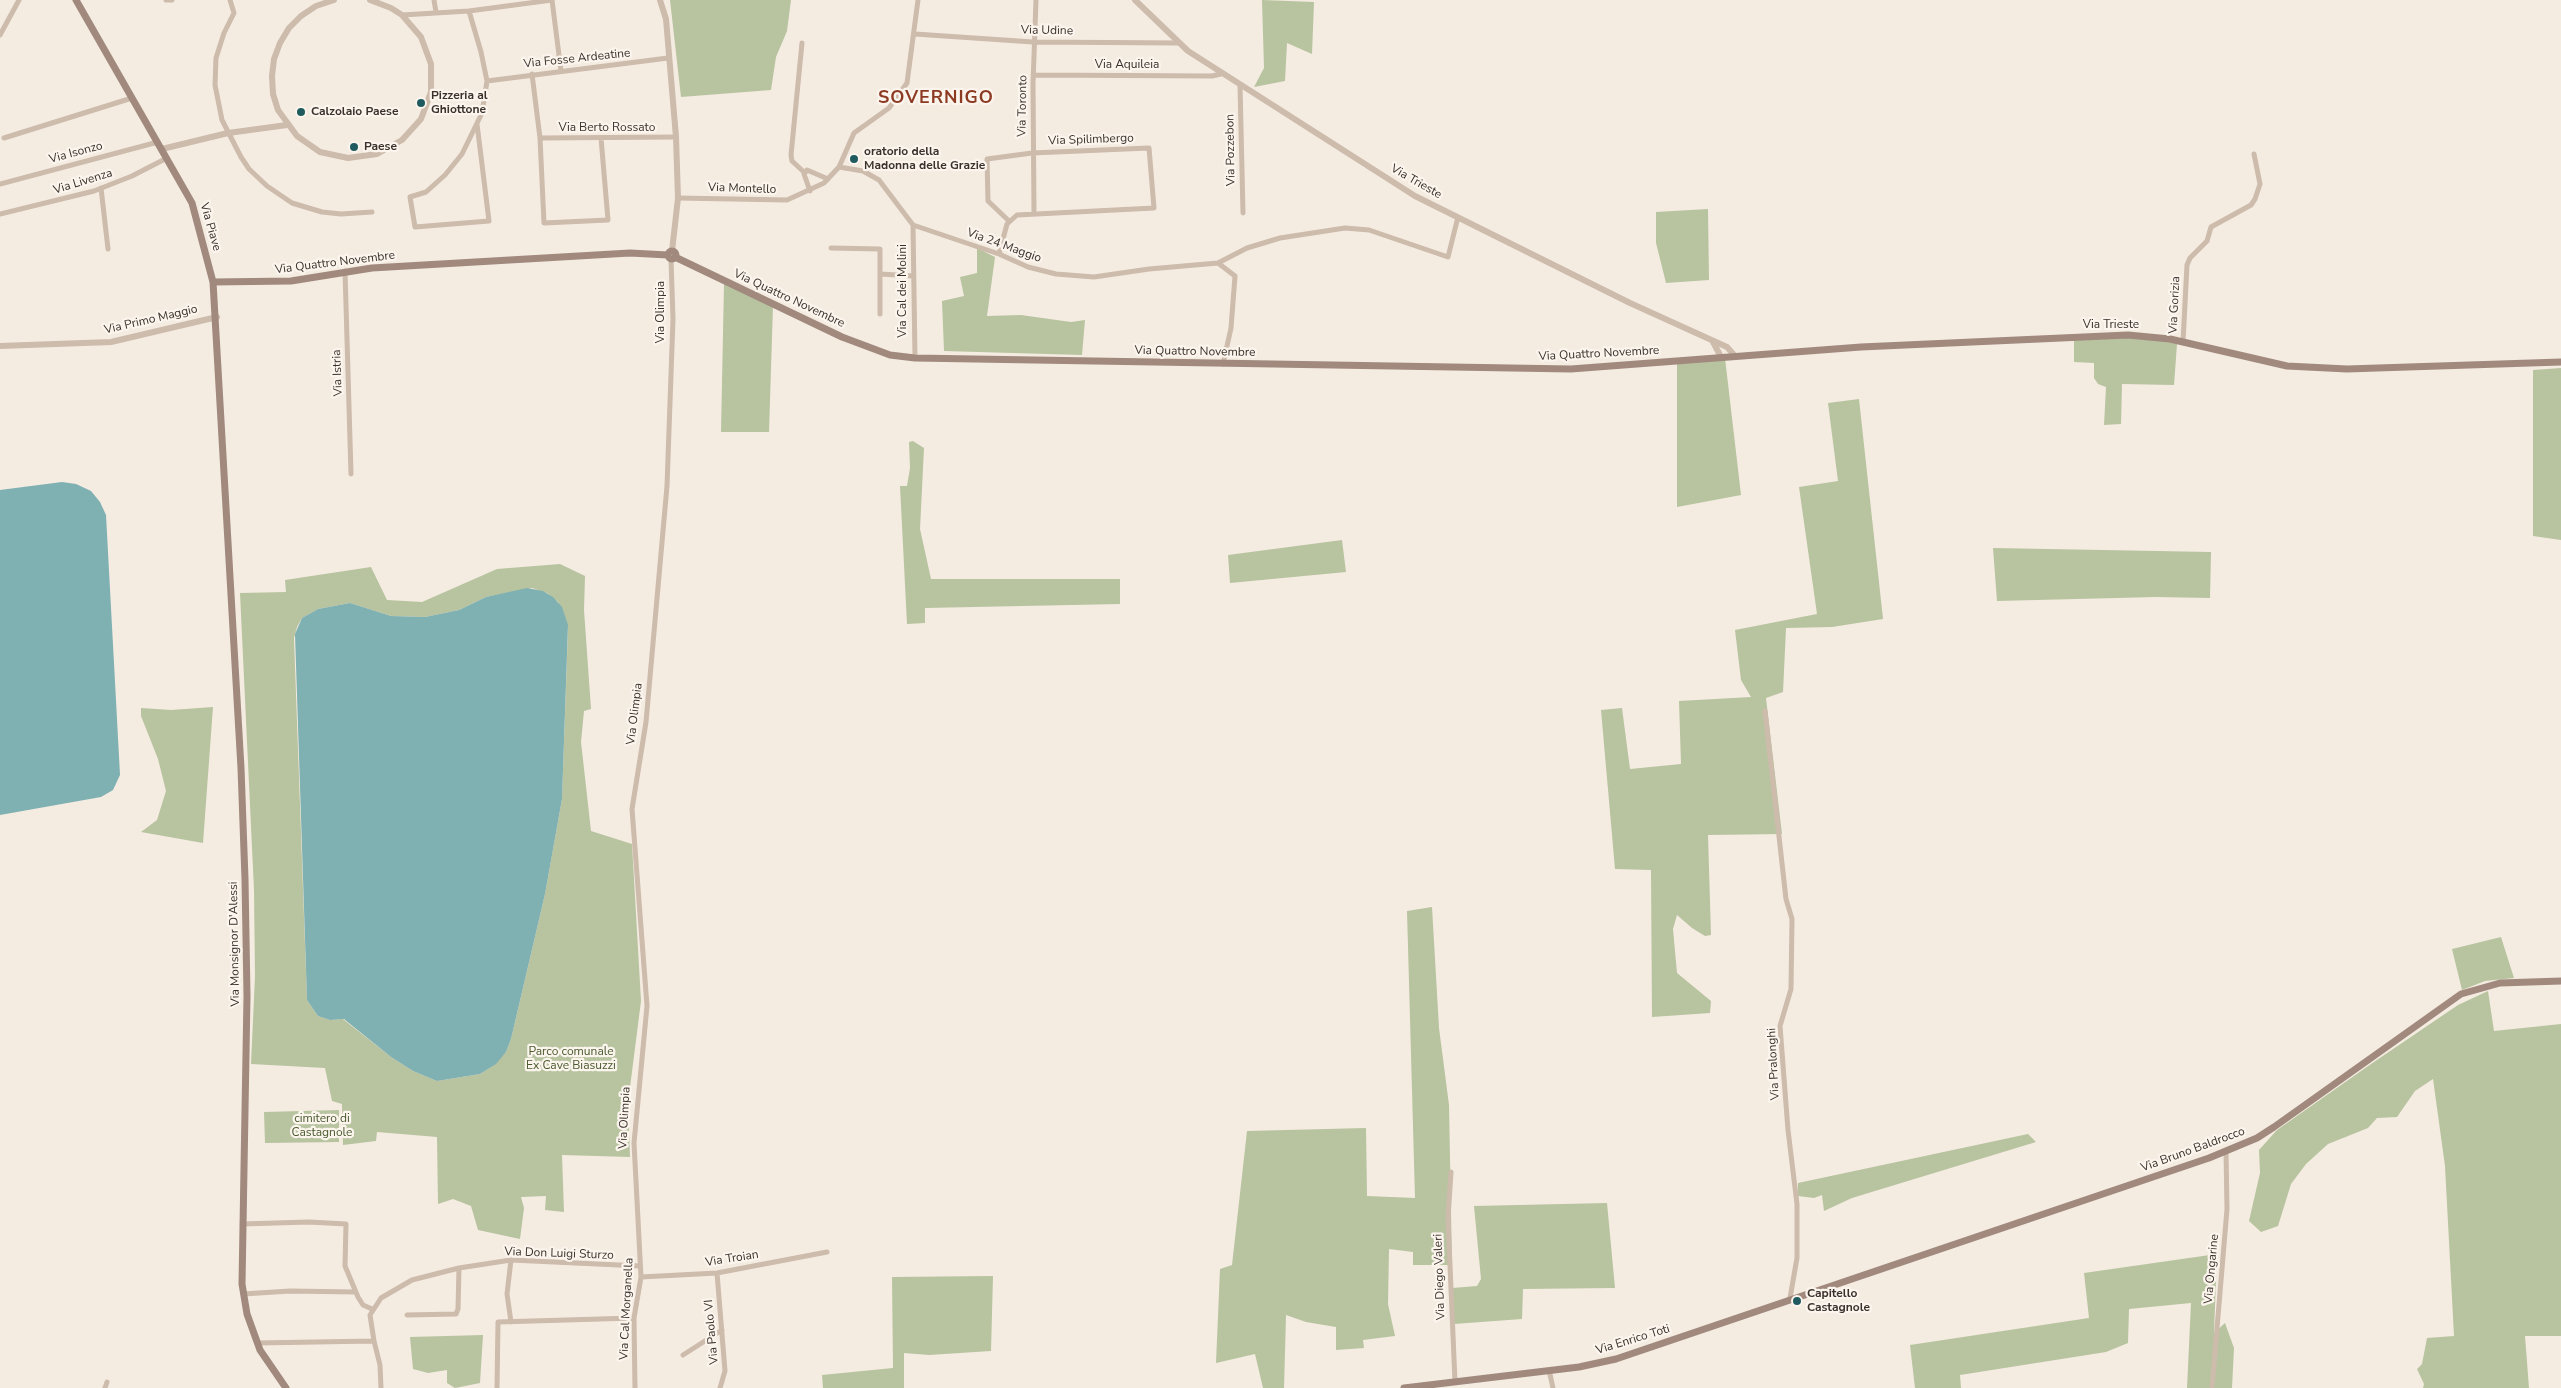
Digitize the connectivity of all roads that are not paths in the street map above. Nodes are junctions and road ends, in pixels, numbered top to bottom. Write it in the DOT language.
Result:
graph roads {
  1 [pos="19,0"];
  2 [pos="76,0"];
  3 [pos="166,0"];
  4 [pos="172,0"];
  5 [pos="230,0"];
  6 [pos="334,0"];
  7 [pos="370,0"];
  8 [pos="434,0"];
  9 [pos="552,0"];
  10 [pos="660,0"];
  11 [pos="918,0"];
  12 [pos="1036,0"];
  13 [pos="1135,0"];
  14 [pos="469,11"];
  15 [pos="436,12"];
  16 [pos="402,15"];
  17 [pos="915,34"];
  18 [pos="0,35"];
  19 [pos="1033,42"];
  20 [pos="802,43"];
  21 [pos="1178,43"];
  22 [pos="668,58"];
  23 [pos="562,71"];
  24 [pos="532,74"];
  25 [pos="1221,74"];
  26 [pos="1033,76"];
  27 [pos="487,81"];
  28 [pos="1240,86"];
  29 [pos="132,98"];
  30 [pos="477,124"];
  31 [pos="287,125"];
  32 [pos="228,133"];
  33 [pos="676,137"];
  34 [pos="4,138"];
  35 [pos="540,138"];
  36 [pos="601,138"];
  37 [pos="160,145"];
  38 [pos="1032,153"];
  39 [pos="2254,154"];
  40 [pos="167,158"];
  41 [pos="839,167"];
  42 [pos="805,173"];
  43 [pos="828,179"];
  44 [pos="0,184"];
  45 [pos="101,188"];
  46 [pos="810,191"];
  47 [pos="678,198"];
  48 [pos="372,212"];
  49 [pos="1034,213"];
  50 [pos="1243,213"];
  51 [pos="0,214"];
  52 [pos="1458,217"];
  53 [pos="1009,221"];
  54 [pos="913,225"];
  55 [pos="831,248"];
  56 [pos="108,249"];
  57 [pos="999,254"];
  58 [pos="672,256"];
  59 [pos="1218,264"];
  60 [pos="345,271"];
  61 [pos="880,274"];
  62 [pos="913,276"];
  63 [pos="213,282"];
  64 [pos="880,314"];
  65 [pos="216,317"];
  66 [pos="1712,341"];
  67 [pos="2183,342"];
  68 [pos="0,346"];
  69 [pos="1735,356"];
  70 [pos="1721,357"];
  71 [pos="915,358"];
  72 [pos="2561,362"];
  73 [pos="1223,364"];
  74 [pos="351,474"];
  75 [pos="224,489"];
  76 [pos="1765,711"];
  77 [pos="2561,982"];
  78 [pos="2226,1152"];
  79 [pos="635,1171"];
  80 [pos="1451,1172"];
  81 [pos="242,1224"];
  82 [pos="826,1252"];
  83 [pos="511,1260"];
  84 [pos="640,1266"];
  85 [pos="459,1268"];
  86 [pos="716,1273"];
  87 [pos="640,1277"];
  88 [pos="1832,1285"];
  89 [pos="355,1292"];
  90 [pos="244,1294"];
  91 [pos="1790,1298"];
  92 [pos="372,1310"];
  93 [pos="407,1315"];
  94 [pos="634,1318"];
  95 [pos="511,1322"];
  96 [pos="722,1330"];
  97 [pos="374,1341"];
  98 [pos="257,1343"];
  99 [pos="683,1356"];
  100 [pos="1550,1370"];
  101 [pos="107,1382"];
  102 [pos="1455,1382"];
  103 [pos="105,1388"];
  104 [pos="286,1388"];
  105 [pos="381,1388"];
  106 [pos="496,1388"];
  107 [pos="635,1388"];
  108 [pos="720,1388"];
  109 [pos="1404,1388"];
  110 [pos="1553,1388"];
  111 [pos="2212,1388"];
  1 -- 18 [label="street"];
  2 -- 29 [label="main road, Via Piave"];
  3 -- 4 [label="street"];
  5 -- 32 [label="street"];
  6 -- 31 [label="street"];
  7 -- 16 [label="street"];
  8 -- 15 [label="street"];
  9 -- 14 [label="street"];
  9 -- 23 [label="street"];
  10 -- 22 [label="street, Via Olimpia"];
  11 -- 17 [label="street, Via Montello"];
  12 -- 19 [label="street, Via Toronto"];
  13 -- 21 [label="street, Via Trieste"];
  14 -- 15 [label="street"];
  14 -- 27 [label="street"];
  15 -- 16 [label="street"];
  16 -- 31 [label="street"];
  17 -- 19 [label="street, Via Udine"];
  17 -- 41 [label="street, Via Montello"];
  19 -- 21 [label="street, Via Udine"];
  19 -- 26 [label="street, Via Toronto"];
  20 -- 42 [label="street"];
  21 -- 25 [label="street, Via Trieste"];
  22 -- 23 [label="street, Via Fosse Ardeatine"];
  22 -- 33 [label="street, Via Olimpia"];
  23 -- 24 [label="street, Via Fosse Ardeatine"];
  24 -- 27 [label="street, Via Fosse Ardeatine"];
  24 -- 35 [label="street"];
  25 -- 26 [label="street, Via Aquileia"];
  25 -- 28 [label="street, Via Trieste"];
  26 -- 38 [label="street, Via Toronto"];
  27 -- 30 [label="street"];
  28 -- 50 [label="street, Via Pozzebon"];
  28 -- 52 [label="street, Via Trieste"];
  29 -- 34 [label="street"];
  29 -- 37 [label="main road, Via Piave"];
  30 -- 30 [label="street"];
  31 -- 32 [label="street"];
  32 -- 37 [label="street"];
  32 -- 48 [label="street"];
  33 -- 36 [label="street, Via Berto Rossato"];
  33 -- 47 [label="street, Via Olimpia"];
  35 -- 36 [label="street, Via Berto Rossato"];
  35 -- 36 [label="street"];
  37 -- 40 [label="main road, Via Piave"];
  37 -- 44 [label="street, Via Isonzo"];
  38 -- 49 [label="street, Via Toronto"];
  38 -- 49 [label="street, Via Spilimbergo"];
  38 -- 53 [label="street, Via Spilimbergo"];
  39 -- 67 [label="street, Via Gorizia"];
  40 -- 45 [label="street, Via Livenza"];
  40 -- 63 [label="main road, Via Piave"];
  41 -- 43 [label="street, Via Montello"];
  41 -- 54 [label="street"];
  42 -- 43 [label="street"];
  42 -- 46 [label="street"];
  43 -- 46 [label="street, Via Montello"];
  45 -- 51 [label="street, Via Livenza"];
  45 -- 56 [label="street"];
  46 -- 47 [label="street, Via Montello"];
  47 -- 58 [label="street, Via Olimpia"];
  49 -- 53 [label="street, Via Spilimbergo"];
  52 -- 59 [label="street, Via 24 Maggio"];
  52 -- 66 [label="street, Via Trieste"];
  53 -- 57 [label="street"];
  54 -- 57 [label="street, Via 24 Maggio"];
  54 -- 62 [label="street, Via Cal dei Molini"];
  55 -- 61 [label="street"];
  57 -- 59 [label="street, Via 24 Maggio"];
  58 -- 60 [label="main road, Via Quattro Novembre"];
  58 -- 71 [label="main road, Via Quattro Novembre"];
  58 -- 79 [label="street, Via Olimpia"];
  59 -- 73 [label="street"];
  60 -- 63 [label="main road, Via Quattro Novembre"];
  60 -- 74 [label="street, Via Istria"];
  61 -- 62 [label="street"];
  61 -- 64 [label="street"];
  62 -- 71 [label="street, Via Cal dei Molini"];
  63 -- 65 [label="main road, Via Piave"];
  65 -- 68 [label="street, Via Primo Maggio"];
  65 -- 75 [label="main road, Via Piave"];
  66 -- 69 [label="street, Via Trieste"];
  66 -- 70 [label="street"];
  67 -- 69 [label="main road, Via Trieste"];
  67 -- 72 [label="main road, Via Trieste"];
  69 -- 70 [label="main road, Via Quattro Novembre"];
  70 -- 73 [label="main road, Via Quattro Novembre"];
  71 -- 73 [label="main road, Via Quattro Novembre"];
  75 -- 81 [label="main road, Via Monsignor D'Alessi"];
  76 -- 91 [label="street, Via Pralonghi"];
  77 -- 78 [label="main road, Via Bruno Baldrocco"];
  78 -- 88 [label="main road, Via Bruno Baldrocco"];
  78 -- 111 [label="street, Via Ongarine"];
  79 -- 84 [label="street, Via Cal Morganella"];
  80 -- 102 [label="street, Via Diego Valeri"];
  81 -- 89 [label="street"];
  81 -- 90 [label="main road, Via Monsignor D'Alessi"];
  82 -- 86 [label="street, Via Troian"];
  83 -- 84 [label="street, Via Don Luigi Sturzo"];
  83 -- 85 [label="street, Via Don Luigi Sturzo"];
  83 -- 95 [label="street"];
  84 -- 87 [label="street, Via Cal Morganella"];
  85 -- 92 [label="street, Via Don Luigi Sturzo"];
  85 -- 93 [label="street"];
  86 -- 87 [label="street, Via Troian"];
  86 -- 96 [label="street, Via Paolo VI"];
  87 -- 94 [label="street, Via Cal Morganella"];
  88 -- 91 [label="main road, Via Enrico Toti"];
  89 -- 90 [label="street"];
  89 -- 92 [label="street"];
  90 -- 98 [label="main road, Via Monsignor D'Alessi"];
  91 -- 100 [label="main road, Via Enrico Toti"];
  92 -- 97 [label="street"];
  94 -- 95 [label="street"];
  94 -- 107 [label="street, Via Cal Morganella"];
  95 -- 106 [label="street"];
  96 -- 99 [label="street"];
  96 -- 108 [label="street, Via Paolo VI"];
  97 -- 98 [label="street"];
  97 -- 105 [label="street"];
  98 -- 104 [label="main road, Via Monsignor D'Alessi"];
  100 -- 102 [label="main road, Via Enrico Toti"];
  100 -- 110 [label="street"];
  101 -- 103 [label="street"];
  102 -- 109 [label="main road, Via Enrico Toti"];
}
